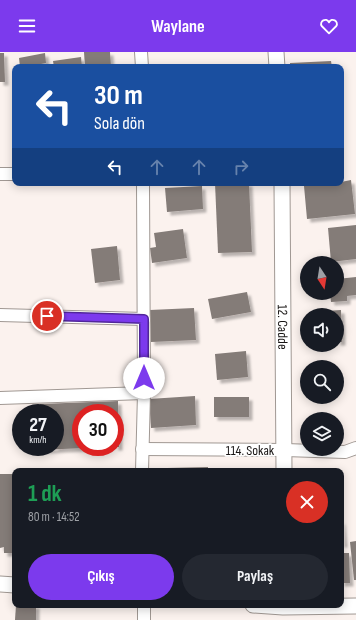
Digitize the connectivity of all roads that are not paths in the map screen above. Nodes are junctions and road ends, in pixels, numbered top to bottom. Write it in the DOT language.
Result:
graph roads {
  1 [pos="141,52"];
  2 [pos="276,52"];
  3 [pos="142,64"];
  4 [pos="277,64"];
  5 [pos="0,174"];
  6 [pos="12,174"];
  7 [pos="143,186"];
  8 [pos="282,186"];
  9 [pos="0,315"];
  10 [pos="144,319"];
  11 [pos="144,394"];
  12 [pos="0,398"];
  13 [pos="356,448"];
  14 [pos="142,449"];
  15 [pos="285,450"];
  16 [pos="142,468"];
  17 [pos="284,468"];
  18 [pos="0,584"];
  19 [pos="12,585"];
  20 [pos="356,606"];
  21 [pos="344,607"];
  22 [pos="144,608"];
  23 [pos="268,608"];
  24 [pos="327,608"];
  25 [pos="283,611"];
  26 [pos="144,620"];
  1 -- 3 [label="street"];
  2 -- 4 [label="street"];
  5 -- 6 [label="street"];
  7 -- 10 [label="street"];
  8 -- 15 [label="street, 12. Cadde"];
  9 -- 10 [label="street"];
  10 -- 11 [label="street"];
  11 -- 12 [label="street"];
  11 -- 14 [label="street"];
  13 -- 15 [label="street, 114. Sokak"];
  14 -- 15 [label="street, 114. Sokak"];
  14 -- 16 [label="street"];
  15 -- 17 [label="street, 12. Cadde"];
  18 -- 19 [label="street"];
  20 -- 21 [label="street"];
  22 -- 26 [label="street"];
  23 -- 25 [label="street"];
  24 -- 25 [label="street"];
}
